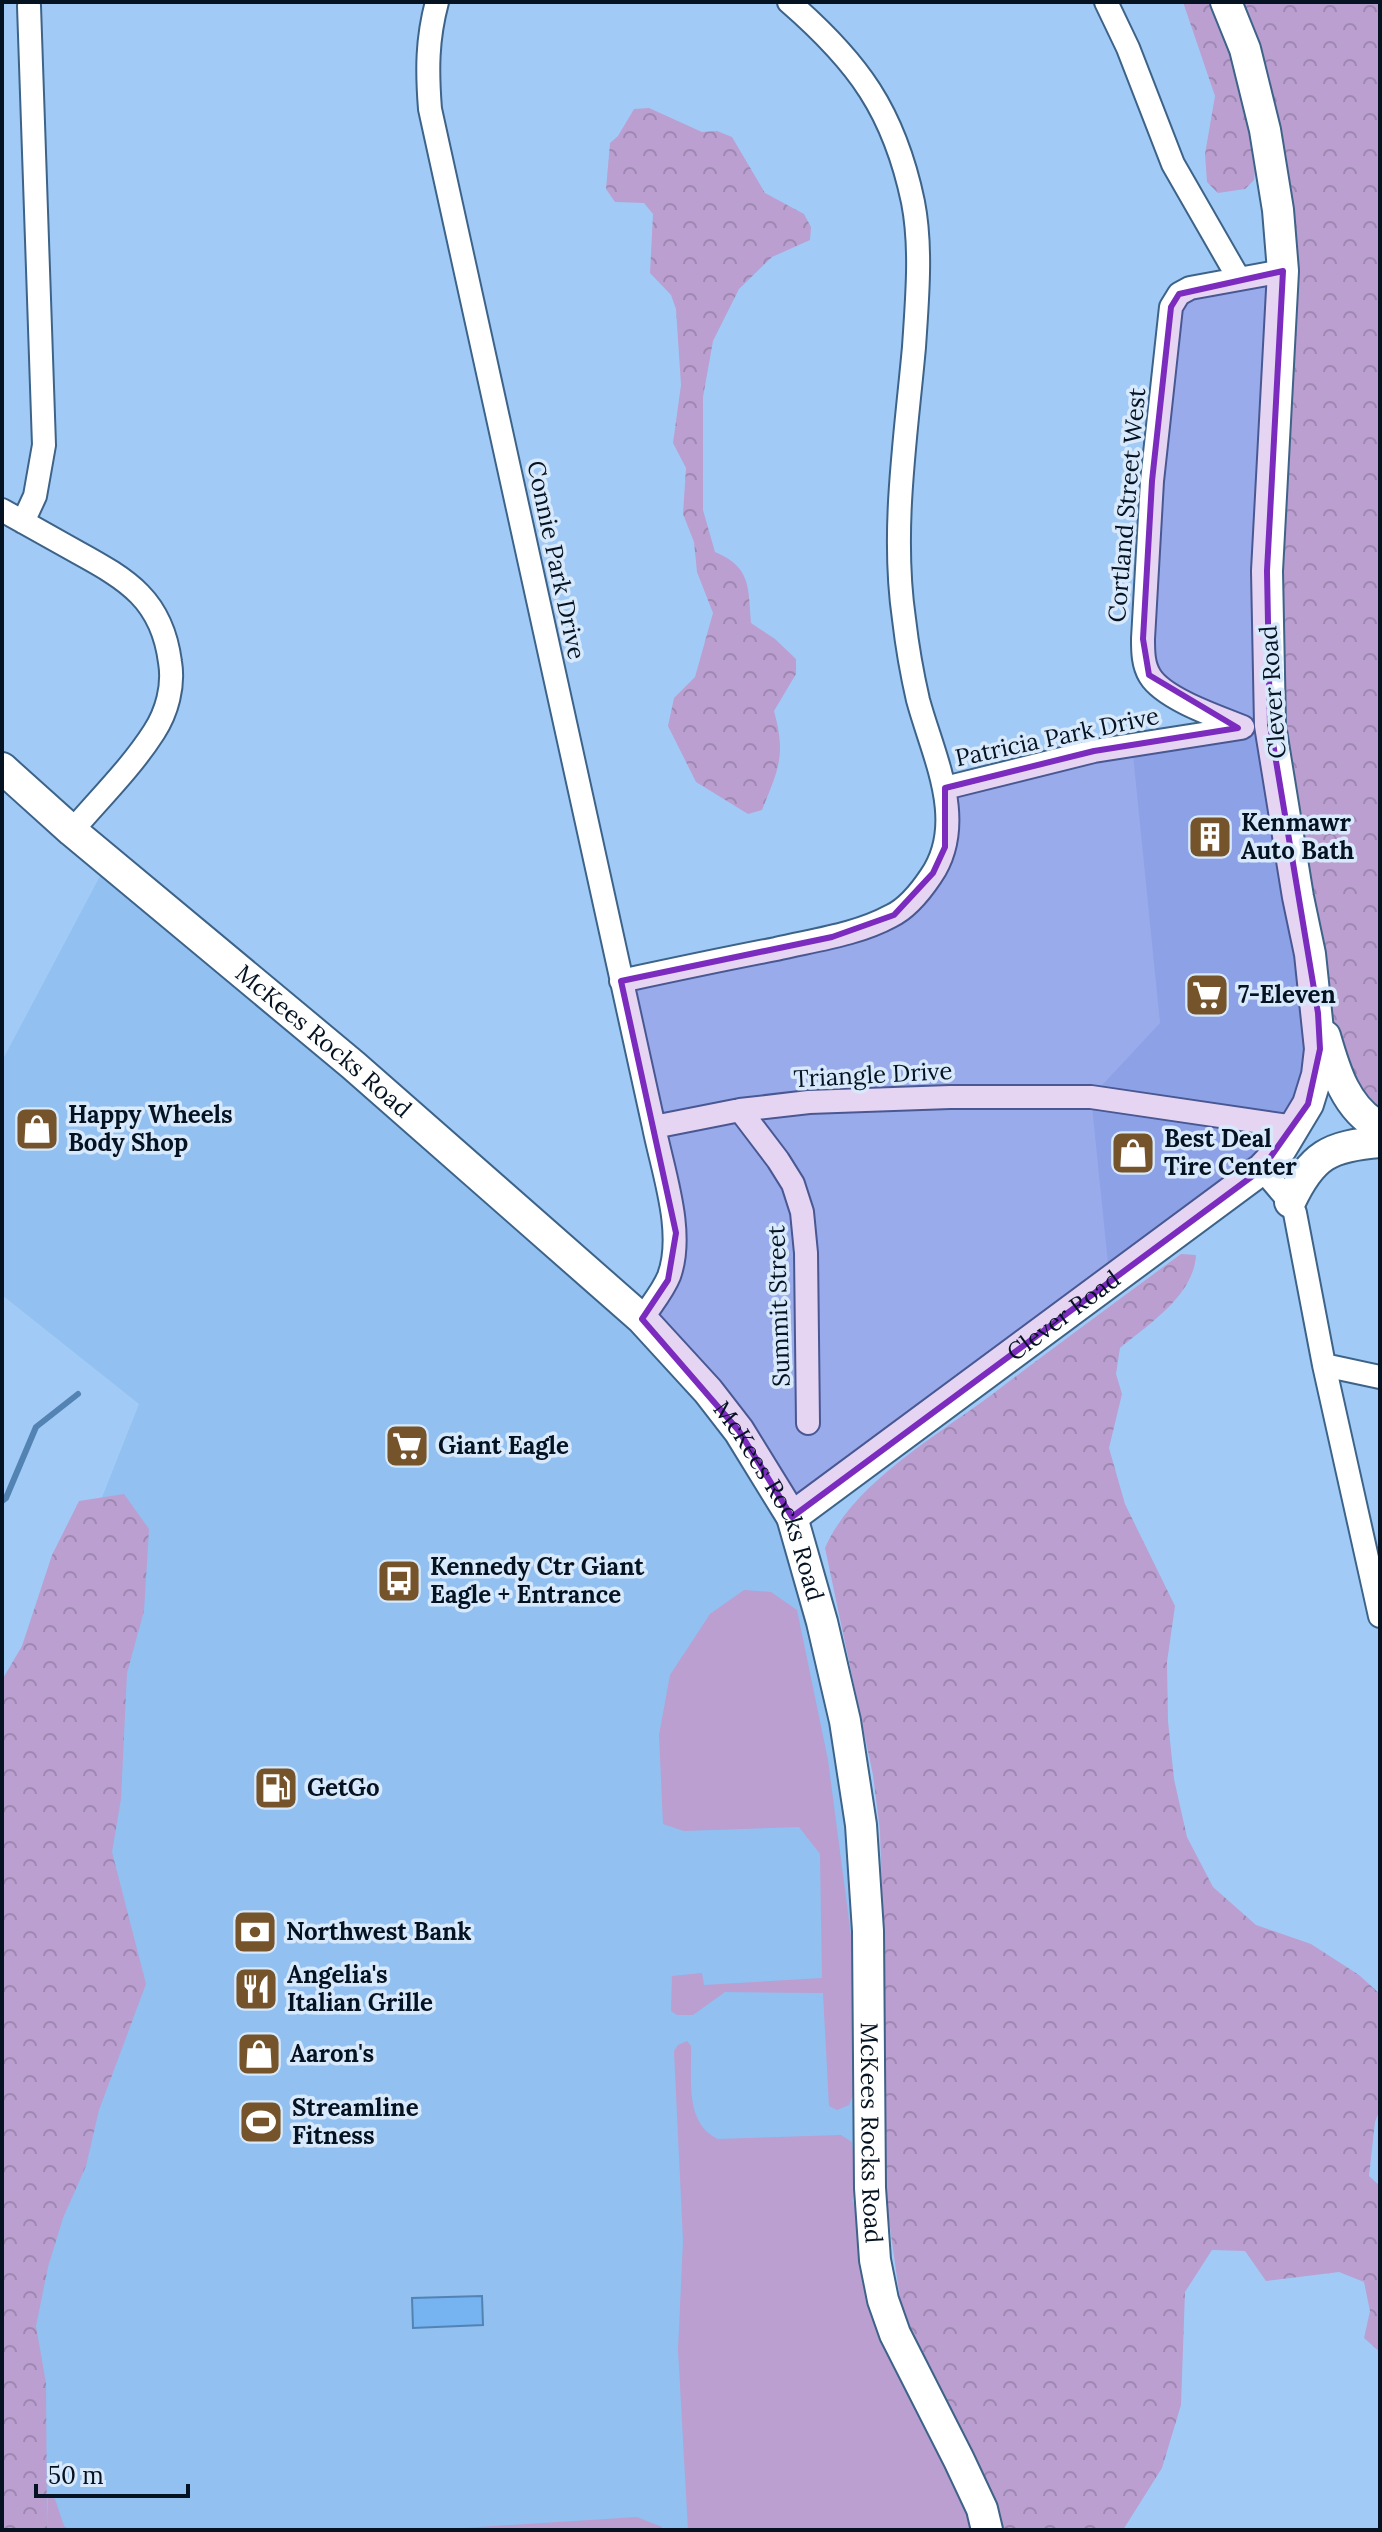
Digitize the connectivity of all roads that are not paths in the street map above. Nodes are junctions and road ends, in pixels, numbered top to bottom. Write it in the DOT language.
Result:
graph roads {
  1 [pos="437,2"];
  2 [pos="789,2"];
  3 [pos="1106,2"];
  4 [pos="1226,2"];
  5 [pos="29,6"];
  6 [pos="1283,271"];
  7 [pos="1239,279"];
  8 [pos="2,510"];
  9 [pos="23,522"];
  10 [pos="1257,726"];
  11 [pos="2,768"];
  12 [pos="945,788"];
  13 [pos="72,831"];
  14 [pos="621,981"];
  15 [pos="1318,1013"];
  16 [pos="740,1110"];
  17 [pos="654,1127"];
  18 [pos="1295,1127"];
  19 [pos="1380,1127"];
  20 [pos="1380,1141"];
  21 [pos="1262,1169"];
  22 [pos="1290,1202"];
  23 [pos="642,1319"];
  24 [pos="1324,1365"];
  25 [pos="1380,1377"];
  26 [pos="808,1423"];
  27 [pos="792,1517"];
  28 [pos="1380,1616"];
  29 [pos="987,2530"];
  1 -- 14 [label="street, Connie Park Drive"];
  2 -- 12 [label="street"];
  3 -- 7 [label="street"];
  4 -- 6 [label="street, Clever Road"];
  5 -- 9 [label="street"];
  6 -- 7 [label="street, Cortland Street West"];
  6 -- 10 [label="street, Clever Road"];
  7 -- 10 [label="street, Cortland Street West"];
  8 -- 9 [label="street"];
  9 -- 13 [label="street"];
  10 -- 12 [label="street, Patricia Park Drive"];
  10 -- 15 [label="street, Clever Road"];
  11 -- 13 [label="street, McKees Rocks Road"];
  12 -- 14 [label="street, Patricia Park Drive"];
  13 -- 23 [label="street, McKees Rocks Road"];
  14 -- 17 [label="street, Connie Park Drive"];
  15 -- 18 [label="street, Clever Road"];
  15 -- 19 [label="street"];
  16 -- 17 [label="street, Triangle Drive"];
  16 -- 18 [label="street, Triangle Drive"];
  16 -- 26 [label="street, Summit Street"];
  17 -- 23 [label="street"];
  18 -- 20 [label="street"];
  18 -- 21 [label="street, Clever Road"];
  20 -- 22 [label="street"];
  21 -- 22 [label="street"];
  21 -- 27 [label="street, Clever Road"];
  22 -- 24 [label="street"];
  23 -- 27 [label="street, McKees Rocks Road"];
  24 -- 25 [label="street"];
  24 -- 28 [label="street"];
  27 -- 29 [label="street, McKees Rocks Road"];
}
